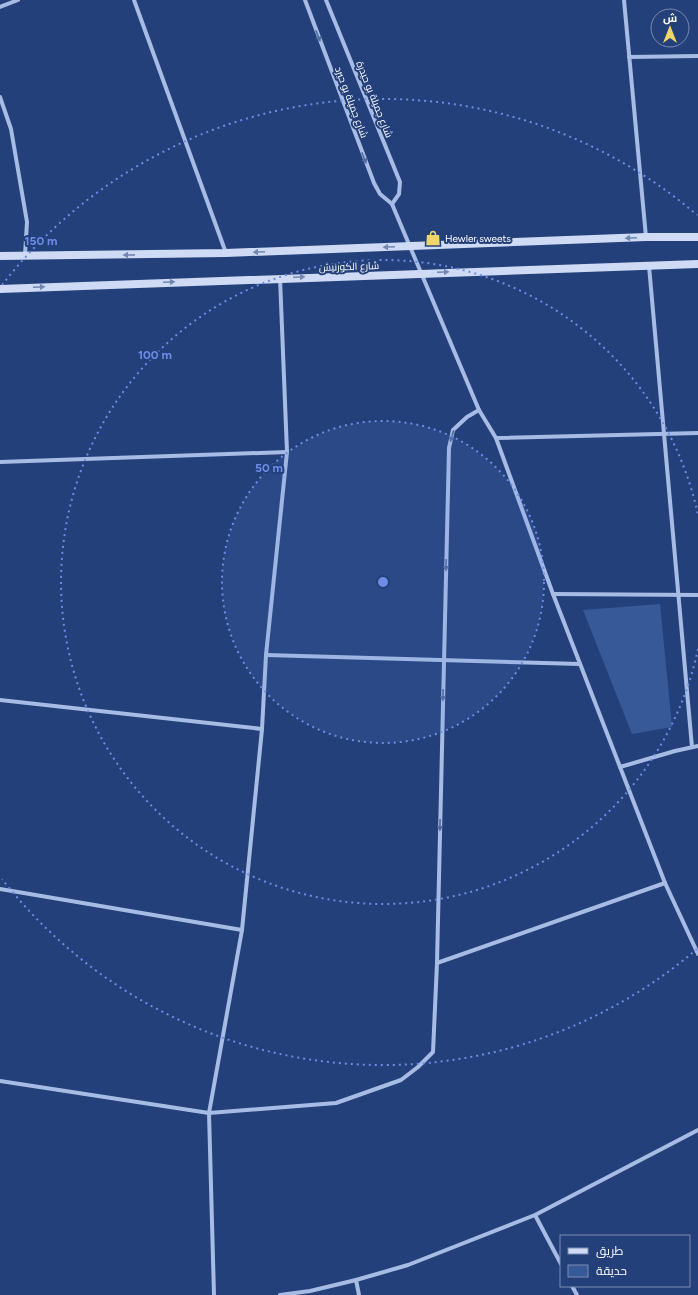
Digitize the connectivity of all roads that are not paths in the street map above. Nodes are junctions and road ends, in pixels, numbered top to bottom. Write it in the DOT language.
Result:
graph roads {
  1 [pos="18,0"];
  2 [pos="134,0"];
  3 [pos="304,0"];
  4 [pos="326,0"];
  5 [pos="624,0"];
  6 [pos="0,7"];
  7 [pos="698,56"];
  8 [pos="629,57"];
  9 [pos="0,97"];
  10 [pos="392,204"];
  11 [pos="698,236"];
  12 [pos="646,237"];
  13 [pos="410,246"];
  14 [pos="226,253"];
  15 [pos="0,256"];
  16 [pos="25,256"];
  17 [pos="698,264"];
  18 [pos="649,266"];
  19 [pos="421,273"];
  20 [pos="280,278"];
  21 [pos="0,289"];
  22 [pos="479,410"];
  23 [pos="698,433"];
  24 [pos="664,434"];
  25 [pos="496,438"];
  26 [pos="287,452"];
  27 [pos="0,462"];
  28 [pos="552,594"];
  29 [pos="698,595"];
  30 [pos="679,596"];
  31 [pos="266,656"];
  32 [pos="444,660"];
  33 [pos="580,664"];
  34 [pos="0,700"];
  35 [pos="262,729"];
  36 [pos="698,746"];
  37 [pos="692,747"];
  38 [pos="620,767"];
  39 [pos="665,883"];
  40 [pos="0,889"];
  41 [pos="242,930"];
  42 [pos="698,954"];
  43 [pos="437,963"];
  44 [pos="0,1082"];
  45 [pos="209,1113"];
  46 [pos="698,1130"];
  47 [pos="535,1215"];
  48 [pos="560,1262"];
  49 [pos="356,1280"];
  50 [pos="214,1295"];
  51 [pos="280,1295"];
  52 [pos="359,1295"];
  1 -- 6 [label="street"];
  2 -- 14 [label="street"];
  3 -- 10 [label="street, شارع جميلة بو حيرد, one-way"];
  4 -- 10 [label="street, شارع جميلة بو حيدرة"];
  5 -- 8 [label="street"];
  7 -- 8 [label="street"];
  8 -- 12 [label="street"];
  9 -- 16 [label="street"];
  10 -- 13 [label="street"];
  11 -- 12 [label="street, شارع الكورنيش"];
  12 -- 13 [label="street, شارع الكورنيش, one-way"];
  13 -- 14 [label="street, شارع الكورنيش, one-way"];
  13 -- 19 [label="street"];
  14 -- 16 [label="street, شارع الكورنيش, one-way"];
  15 -- 16 [label="street, شارع الكورنيش"];
  17 -- 18 [label="street, شارع الكورنيش"];
  19 -- 18 [label="street, شارع الكورنيش, one-way"];
  18 -- 24 [label="street"];
  20 -- 19 [label="street, شارع الكورنيش, one-way"];
  19 -- 22 [label="street"];
  21 -- 20 [label="street, شارع الكورنيش, one-way"];
  20 -- 26 [label="street"];
  22 -- 25 [label="street"];
  22 -- 32 [label="street, one-way"];
  23 -- 24 [label="street"];
  24 -- 25 [label="street"];
  24 -- 30 [label="street"];
  25 -- 28 [label="street"];
  26 -- 27 [label="street"];
  26 -- 31 [label="street"];
  28 -- 30 [label="street"];
  28 -- 33 [label="street"];
  29 -- 30 [label="street"];
  30 -- 37 [label="street"];
  31 -- 32 [label="street"];
  31 -- 35 [label="street"];
  32 -- 33 [label="street"];
  32 -- 43 [label="street, one-way"];
  33 -- 38 [label="street"];
  34 -- 35 [label="street"];
  35 -- 41 [label="street"];
  36 -- 37 [label="street"];
  37 -- 38 [label="street"];
  38 -- 39 [label="street"];
  39 -- 42 [label="street"];
  39 -- 43 [label="street"];
  40 -- 41 [label="street"];
  41 -- 45 [label="street"];
  43 -- 45 [label="street"];
  44 -- 45 [label="street"];
  45 -- 50 [label="street"];
  46 -- 47 [label="street"];
  47 -- 48 [label="street"];
  47 -- 49 [label="street"];
  49 -- 51 [label="street"];
  49 -- 52 [label="street"];
}
